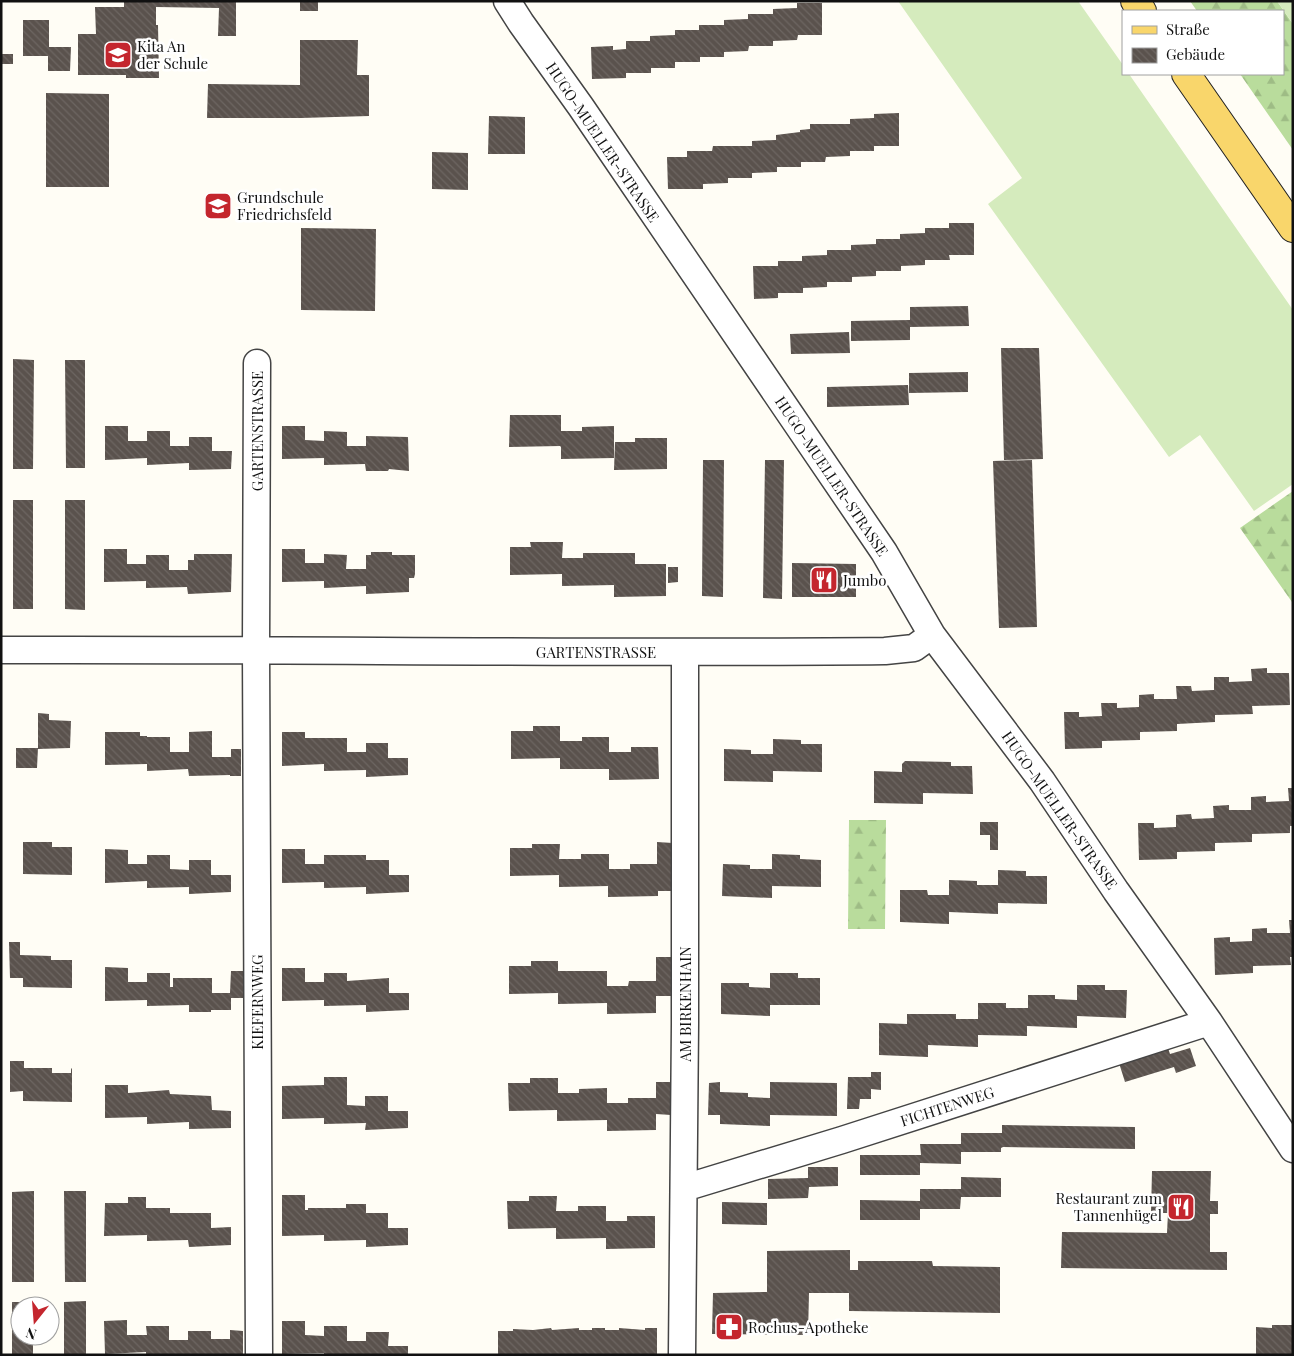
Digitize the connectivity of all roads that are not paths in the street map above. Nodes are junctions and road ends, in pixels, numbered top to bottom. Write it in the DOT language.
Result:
graph roads {
  1 [pos="507,1"];
  2 [pos="1187,75"];
  3 [pos="1293,228"];
  4 [pos="258,363"];
  5 [pos="932,635"];
  6 [pos="256,649"];
  7 [pos="1,650"];
  8 [pos="685,652"];
  9 [pos="1209,1022"];
  10 [pos="1293,1149"];
  11 [pos="684,1188"];
  12 [pos="259,1355"];
  13 [pos="682,1355"];
  1 -- 5 [label="street, HUGO-MUELLER-STRASSE"];
  2 -- 3 [label="main road"];
  4 -- 6 [label="street, GARTENSTRASSE"];
  5 -- 8 [label="street, GARTENSTRASSE"];
  5 -- 9 [label="street, HUGO-MUELLER-STRASSE"];
  6 -- 7 [label="street, GARTENSTRASSE"];
  6 -- 8 [label="street, GARTENSTRASSE"];
  6 -- 12 [label="street, KIEFERNWEG"];
  8 -- 11 [label="street, AM BIRKENHAIN"];
  9 -- 10 [label="street, HUGO-MUELLER-STRASSE"];
  9 -- 11 [label="street, FICHTENWEG"];
  11 -- 13 [label="street, AM BIRKENHAIN"];
}
